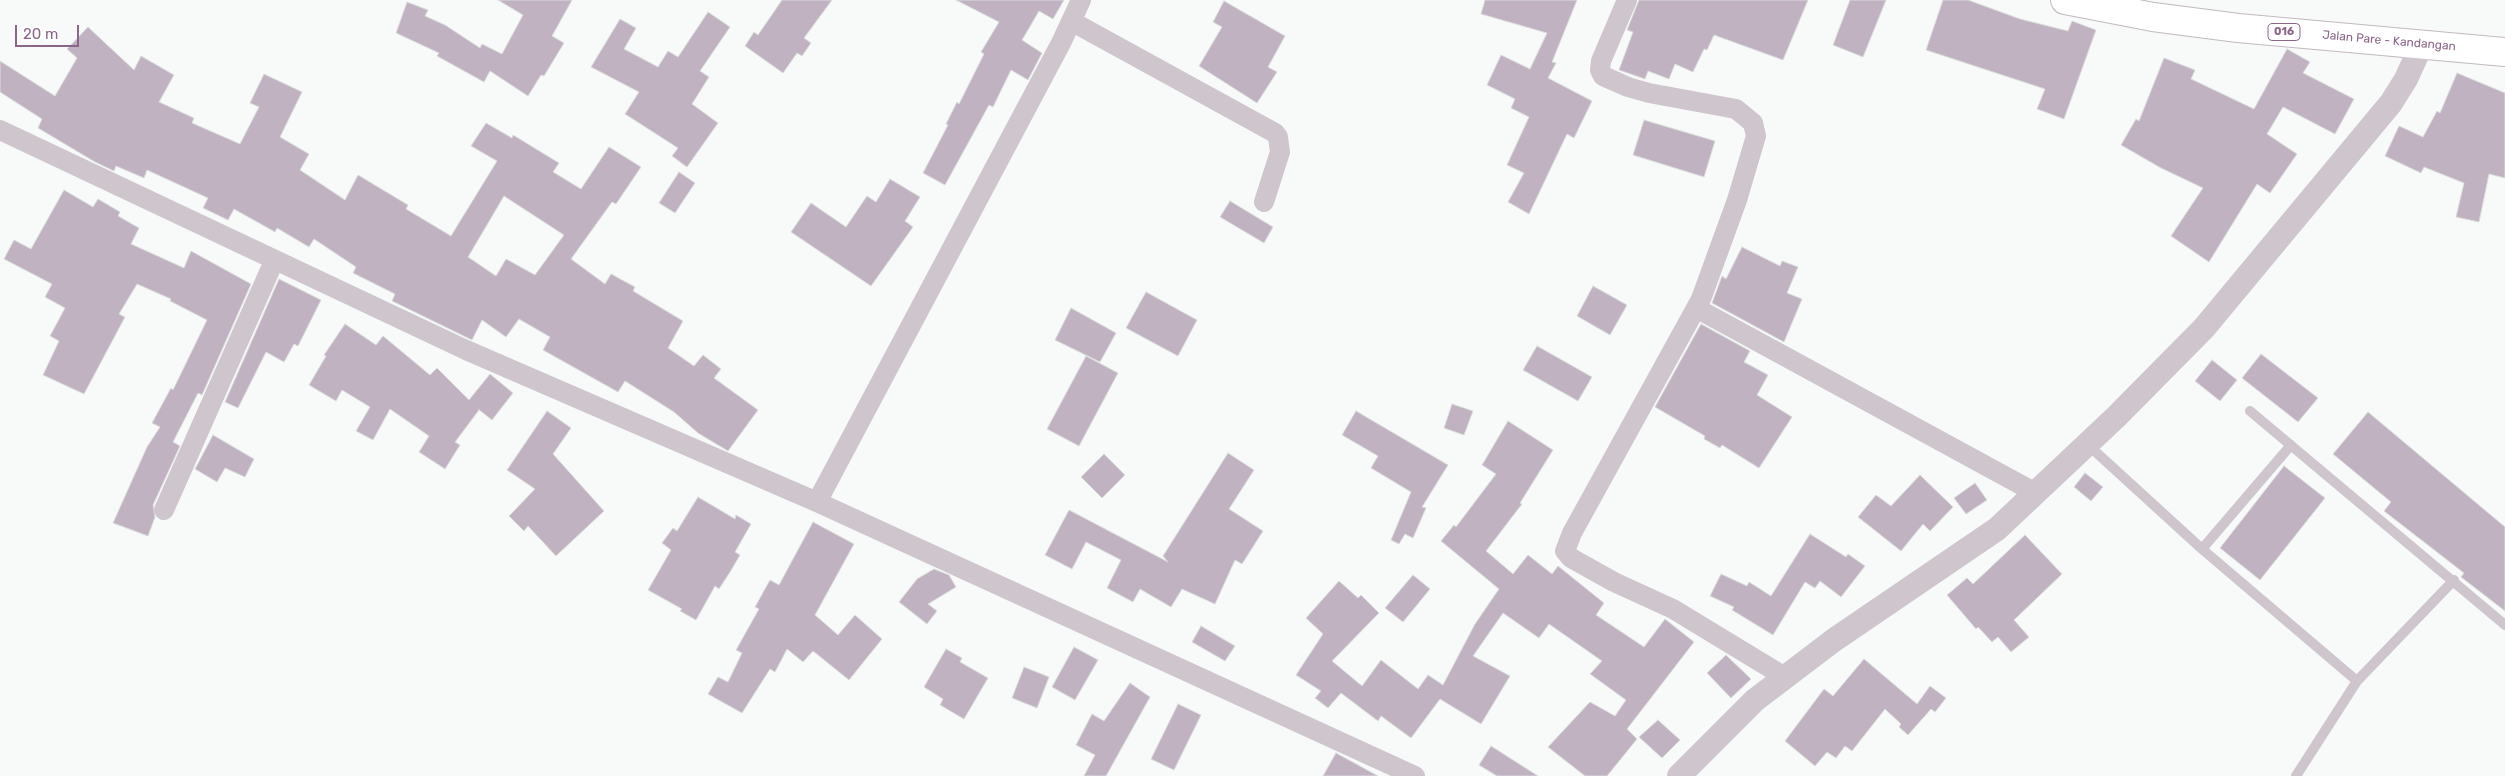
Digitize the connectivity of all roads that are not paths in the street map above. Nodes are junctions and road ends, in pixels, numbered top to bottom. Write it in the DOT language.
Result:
graph roads {
  1 [pos="1081,0"];
  2 [pos="1627,0"];
  3 [pos="2065,0"];
  4 [pos="1071,21"];
  5 [pos="2422,44"];
  6 [pos="2505,52"];
  7 [pos="0,130"];
  8 [pos="1264,202"];
  9 [pos="274,261"];
  10 [pos="1696,308"];
  11 [pos="2250,411"];
  12 [pos="2087,444"];
  13 [pos="2291,445"];
  14 [pos="2034,492"];
  15 [pos="817,502"];
  16 [pos="164,510"];
  17 [pos="2202,549"];
  18 [pos="2454,580"];
  19 [pos="2505,625"];
  20 [pos="1784,677"];
  21 [pos="2357,681"];
  22 [pos="1415,776"];
  23 [pos="1679,776"];
  24 [pos="2296,776"];
  1 -- 4 [label="street"];
  2 -- 10 [label="street"];
  3 -- 5 [label="main road, Jalan Pare - Kandangan / 016"];
  4 -- 8 [label="street"];
  4 -- 15 [label="street"];
  5 -- 6 [label="main road, Jalan Pare - Kandangan / 016"];
  5 -- 12 [label="street"];
  7 -- 9 [label="street"];
  9 -- 15 [label="street"];
  9 -- 16 [label="street"];
  10 -- 14 [label="street"];
  10 -- 20 [label="street"];
  11 -- 13 [label="lane"];
  12 -- 14 [label="street"];
  12 -- 17 [label="lane"];
  13 -- 17 [label="lane"];
  13 -- 18 [label="lane"];
  14 -- 20 [label="street"];
  15 -- 22 [label="street"];
  17 -- 21 [label="lane"];
  18 -- 19 [label="lane"];
  18 -- 21 [label="lane"];
  20 -- 23 [label="street"];
  21 -- 24 [label="lane"];
}
